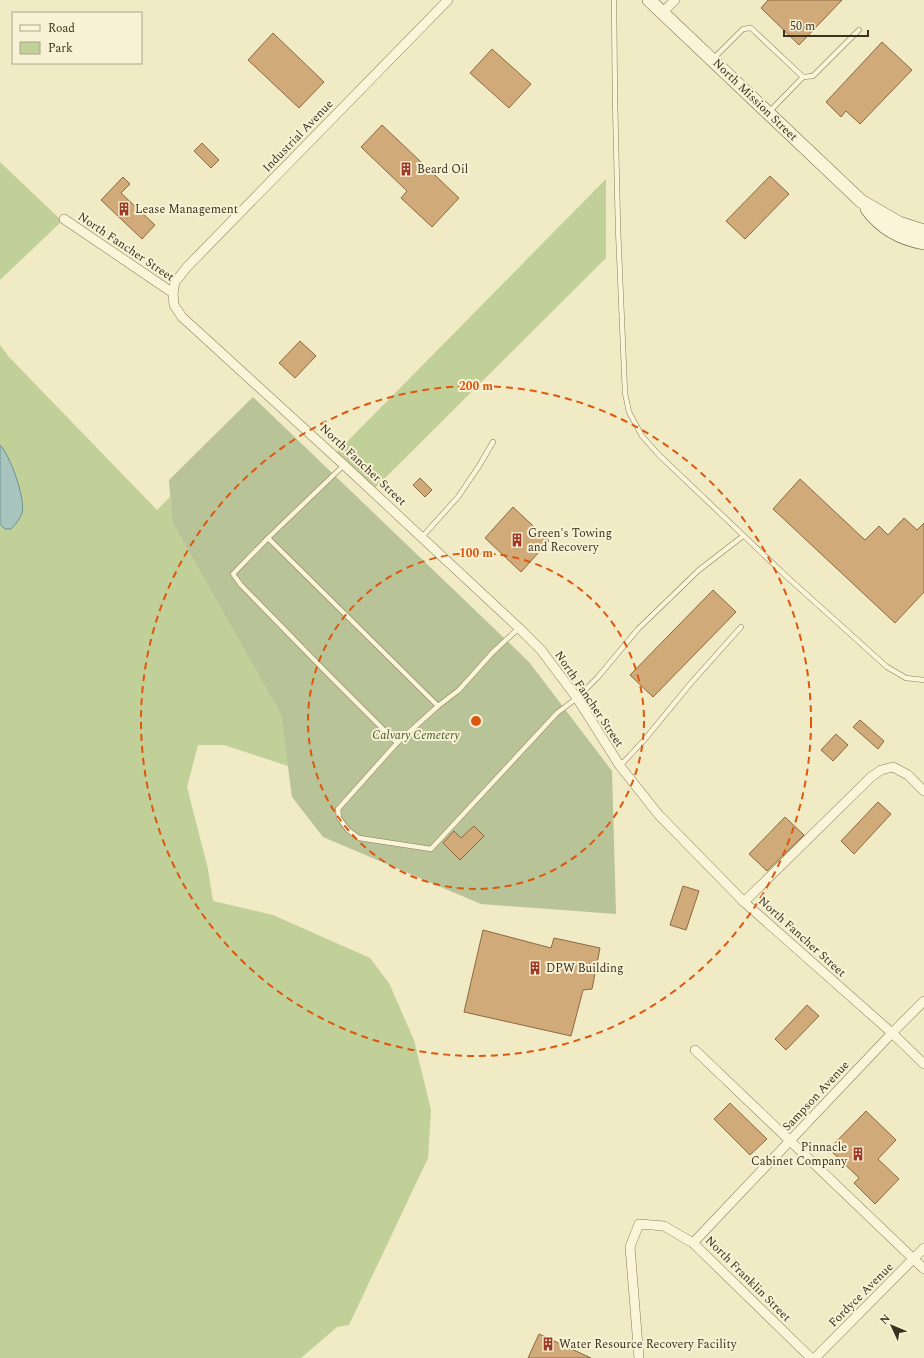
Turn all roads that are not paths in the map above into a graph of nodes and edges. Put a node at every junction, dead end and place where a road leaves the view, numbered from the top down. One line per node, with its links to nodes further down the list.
1 (448, 0): 14 (street, Industrial Avenue)
2 (614, 0): 17 (lane)
3 (649, 0): 5 (main road, North Mission Street)
4 (675, 0): 5 (street)
5 (662, 13): 7 (main road, North Mission Street)
6 (859, 30): 8 (lane)
7 (712, 59): 8 (lane); 9 (main road, North Mission Street)
8 (803, 77): 9 (lane)
9 (768, 114): 10 (main road, North Mission Street)
10 (861, 201): 12 (main road, North Mission Street); 13 (main road, North Mission Street)
11 (64, 219): 14 (street, North Fancher Street)
12 (924, 231)
13 (924, 243)
14 (172, 293): 16 (street, North Fancher Street)
15 (493, 442): 18 (lane)
16 (344, 465): 18 (street, North Fancher Street); 19 (lane)
17 (743, 536): 22 (lane); 23 (lane)
18 (422, 537): 21 (street, North Fancher Street)
19 (268, 538): 24 (lane); 25 (lane)
20 (741, 627): 26 (lane)
21 (519, 628): 23 (street, North Fancher Street); 24 (lane)
22 (924, 680)
23 (577, 698): 25 (lane); 26 (street, North Fancher Street)
24 (438, 706): 25 (lane)
25 (397, 743)
26 (620, 766): 28 (street, North Fancher Street)
27 (924, 791): 28 (street)
28 (744, 902): 30 (street, North Fancher Street)
29 (924, 1002): 30 (street, Sampson Avenue)
30 (892, 1033): 32 (street, North Fancher Street); 33 (street, Sampson Avenue)
31 (695, 1050): 33 (street)
32 (924, 1064)
33 (790, 1142): 34 (street, Sampson Avenue); 36 (street)
34 (694, 1243): 38 (street, North Franklin Street); 39 (street, North Franklin Street)
35 (924, 1248): 36 (street, Fordyce Avenue)
36 (914, 1259): 37 (street); 40 (street, Fordyce Avenue)
37 (924, 1269)
38 (639, 1358)
39 (811, 1358)
40 (815, 1358)

